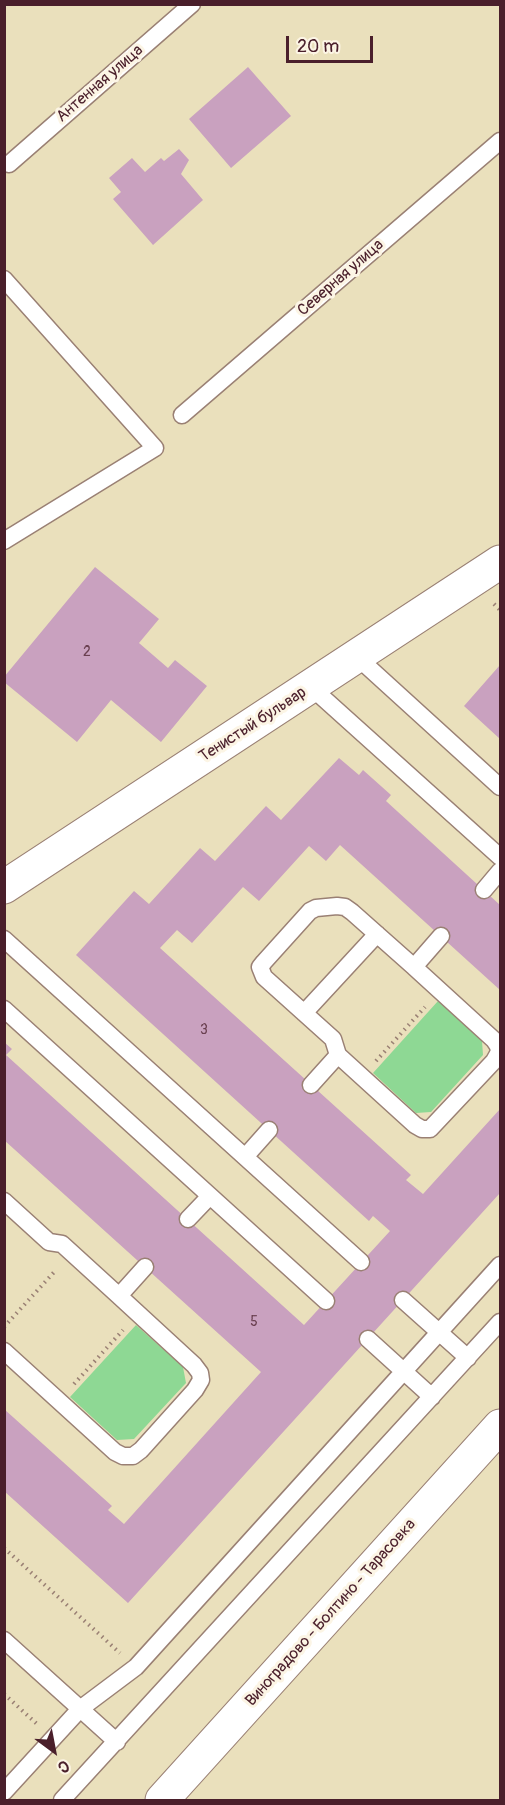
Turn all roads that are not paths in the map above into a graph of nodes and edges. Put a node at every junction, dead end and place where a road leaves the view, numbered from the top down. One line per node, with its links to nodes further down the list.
1 (192, 4): 3 (lane, Антенная улица)
2 (501, 141): 5 (lane, Северная улица)
3 (9, 164)
4 (4, 279): 6 (lane)
5 (182, 415)
6 (4, 541)
7 (501, 562): 8 (street, Тенистый бульвар)
8 (356, 656): 9 (street, Тенистый бульвар); 10 (lane)
9 (311, 687): 11 (lane); 13 (street, Тенистый бульвар)
10 (501, 787)
11 (501, 857)
12 (501, 872): 14 (lane)
13 (4, 887)
14 (484, 890)
15 (377, 934): 18 (lane); 20 (lane); 20 (lane)
16 (441, 936): 18 (lane)
17 (4, 939): 24 (lane)
18 (414, 967): 21 (lane)
19 (4, 1009): 25 (lane)
20 (304, 1013): 21 (lane)
21 (338, 1055): 22 (lane)
22 (311, 1085)
23 (269, 1130): 24 (lane)
24 (245, 1157): 28 (lane)
25 (210, 1196): 27 (lane); 33 (lane)
26 (4, 1201): 31 (lane)
27 (188, 1220)
28 (361, 1262)
29 (501, 1265): 35 (lane)
30 (145, 1267): 31 (lane)
31 (119, 1296): 37 (lane)
32 (403, 1300): 35 (lane)
33 (326, 1301)
34 (501, 1322): 38 (lane)
35 (439, 1332): 38 (lane); 39 (lane)
36 (368, 1339): 39 (lane)
37 (4, 1351)
38 (468, 1358): 40 (lane)
39 (404, 1371): 40 (lane); 43 (lane)
40 (432, 1397): 44 (lane)
41 (501, 1426): 47 (street, Виноградово - Болтино - Тарасовка)
42 (4, 1640): 43 (lane)
43 (80, 1709): 44 (lane); 45 (lane)
44 (117, 1742): 46 (lane)
45 (4, 1792)
46 (62, 1800)
47 (162, 1800)

